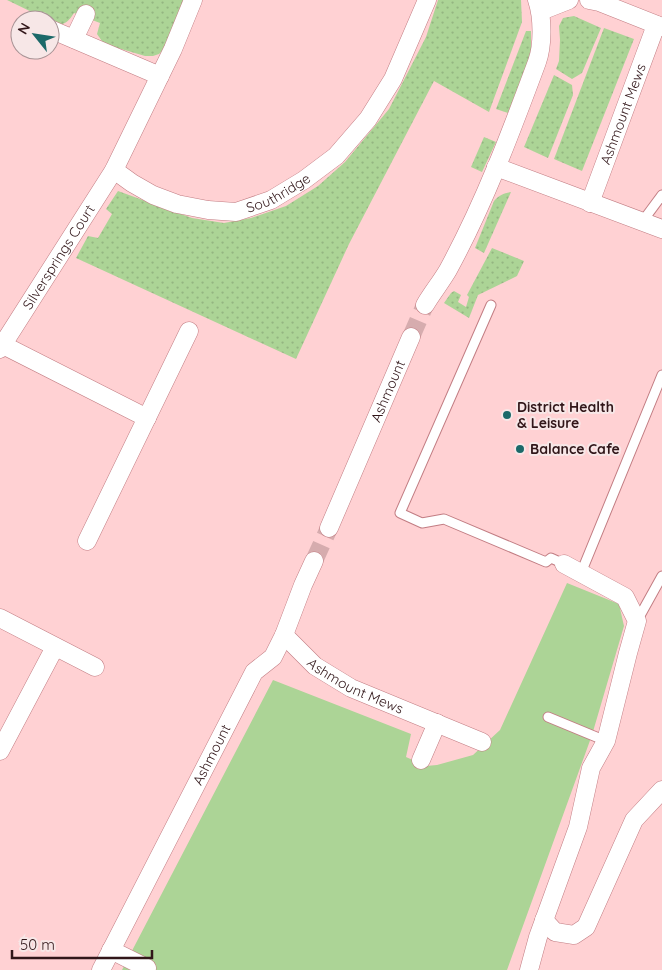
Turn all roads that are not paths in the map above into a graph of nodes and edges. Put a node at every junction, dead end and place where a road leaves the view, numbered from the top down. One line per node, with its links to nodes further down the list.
1 (193, 0): 10 (street)
2 (427, 0): 12 (street, Southridge)
3 (569, 0): 5 (street)
4 (589, 0): 7 (street, Ashmount Mews)
5 (539, 5): 11 (street)
6 (86, 14): 9 (street)
7 (659, 26): 14 (street, Ashmount Mews)
8 (60, 33): 9 (street)
9 (74, 39): 10 (street)
10 (160, 76): 12 (street)
11 (496, 167): 14 (street); 17 (street)
12 (114, 170): 21 (street, Silversprings Court)
13 (662, 195): 15 (lane)
14 (590, 203): 15 (street)
15 (642, 222): 16 (street)
16 (662, 229)
17 (425, 305)
18 (491, 305): 27 (lane)
19 (189, 331): 23 (street)
20 (411, 337): 24 (street, Ashmount)
21 (2, 347): 23 (street, Silversprings Court)
22 (662, 375): 28 (lane)
23 (147, 418): 25 (street)
24 (328, 528)
25 (87, 541)
26 (314, 561): 32 (street, Ashmount)
27 (564, 564): 28 (street)
28 (581, 573): 31 (street)
29 (662, 576): 31 (lane)
30 (0, 618): 33 (street)
31 (638, 621): 37 (street)
32 (284, 635): 36 (street, Ashmount Mews); 43 (street, Ashmount)
33 (55, 647): 34 (street); 39 (street)
34 (95, 667)
35 (548, 717): 37 (lane)
36 (437, 723): 38 (street, Ashmount Mews); 40 (street)
37 (606, 741): 42 (street)
38 (482, 742)
39 (0, 751)
40 (421, 760)
41 (662, 790): 42 (street)
42 (544, 920): 46 (street)
43 (111, 950): 44 (street); 45 (street, Ashmount)
44 (147, 968)
45 (101, 970)
46 (529, 970)

